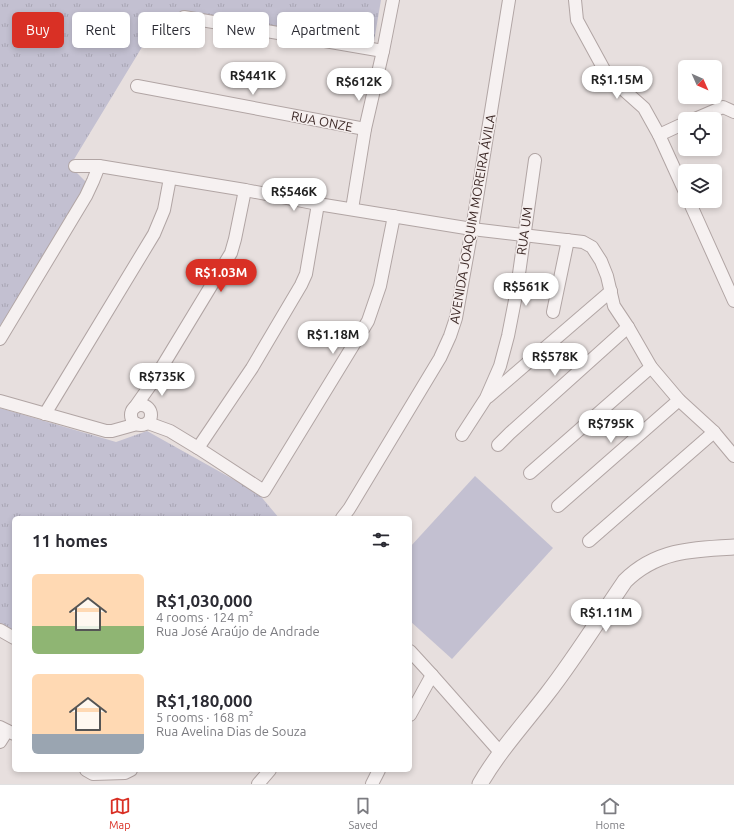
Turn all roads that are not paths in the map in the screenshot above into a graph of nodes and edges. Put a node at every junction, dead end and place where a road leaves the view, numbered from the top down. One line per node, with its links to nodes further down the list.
1 (393, 0): 5 (street)
2 (509, 0): 22 (street, AVENIDA JOAQUIM MOREIRA ÁVILA)
3 (575, 0): 11 (street)
4 (205, 20): 5 (street)
5 (383, 50): 10 (street)
6 (137, 86): 10 (street, RUA ONZE)
7 (711, 112): 8 (street)
8 (734, 112)
9 (678, 127): 11 (street)
10 (365, 129): 20 (street)
11 (659, 135): 15 (street)
12 (535, 160): 23 (street, RUA UM)
13 (75, 166): 14 (street)
14 (99, 166): 16 (street); 29 (street)
15 (678, 177)
16 (170, 178): 17 (street); 34 (street)
17 (245, 190): 18 (street); 35 (street)
18 (318, 204): 20 (street); 39 (street)
19 (692, 208): 26 (street)
20 (352, 209): 21 (street)
21 (394, 216): 22 (street); 39 (street)
22 (472, 228): 23 (street); 43 (street, AVENIDA JOAQUIM MOREIRA ÁVILA)
23 (524, 234): 24 (street); 31 (street, RUA UM)
24 (568, 240): 25 (street); 27 (street)
25 (611, 291): 28 (street); 31 (street)
26 (734, 301)
27 (553, 312)
28 (628, 327): 30 (street); 38 (street)
29 (0, 339)
30 (651, 368): 32 (street); 41 (street)
31 (486, 398): 37 (street, RUA UM)
32 (679, 400): 36 (street); 42 (street)
33 (0, 401): 34 (street)
34 (45, 414): 35 (street)
35 (141, 415): 39 (street)
36 (714, 432): 40 (street); 44 (street)
37 (462, 435)
38 (498, 445)
39 (198, 448)
40 (734, 456)
41 (530, 473)
42 (558, 506)
43 (346, 515)
44 (589, 541)
45 (734, 547): 53 (street)
46 (0, 630): 47 (street)
47 (12, 637)
48 (412, 653): 49 (street)
49 (432, 675): 50 (street); 53 (street)
50 (412, 711)
51 (7, 731): 52 (street)
52 (0, 742)
53 (500, 752): 58 (street)
54 (90, 772): 55 (street)
55 (127, 772)
56 (268, 772): 59 (street)
57 (378, 772): 60 (street)
58 (483, 781)
59 (258, 784)
60 (372, 784)

